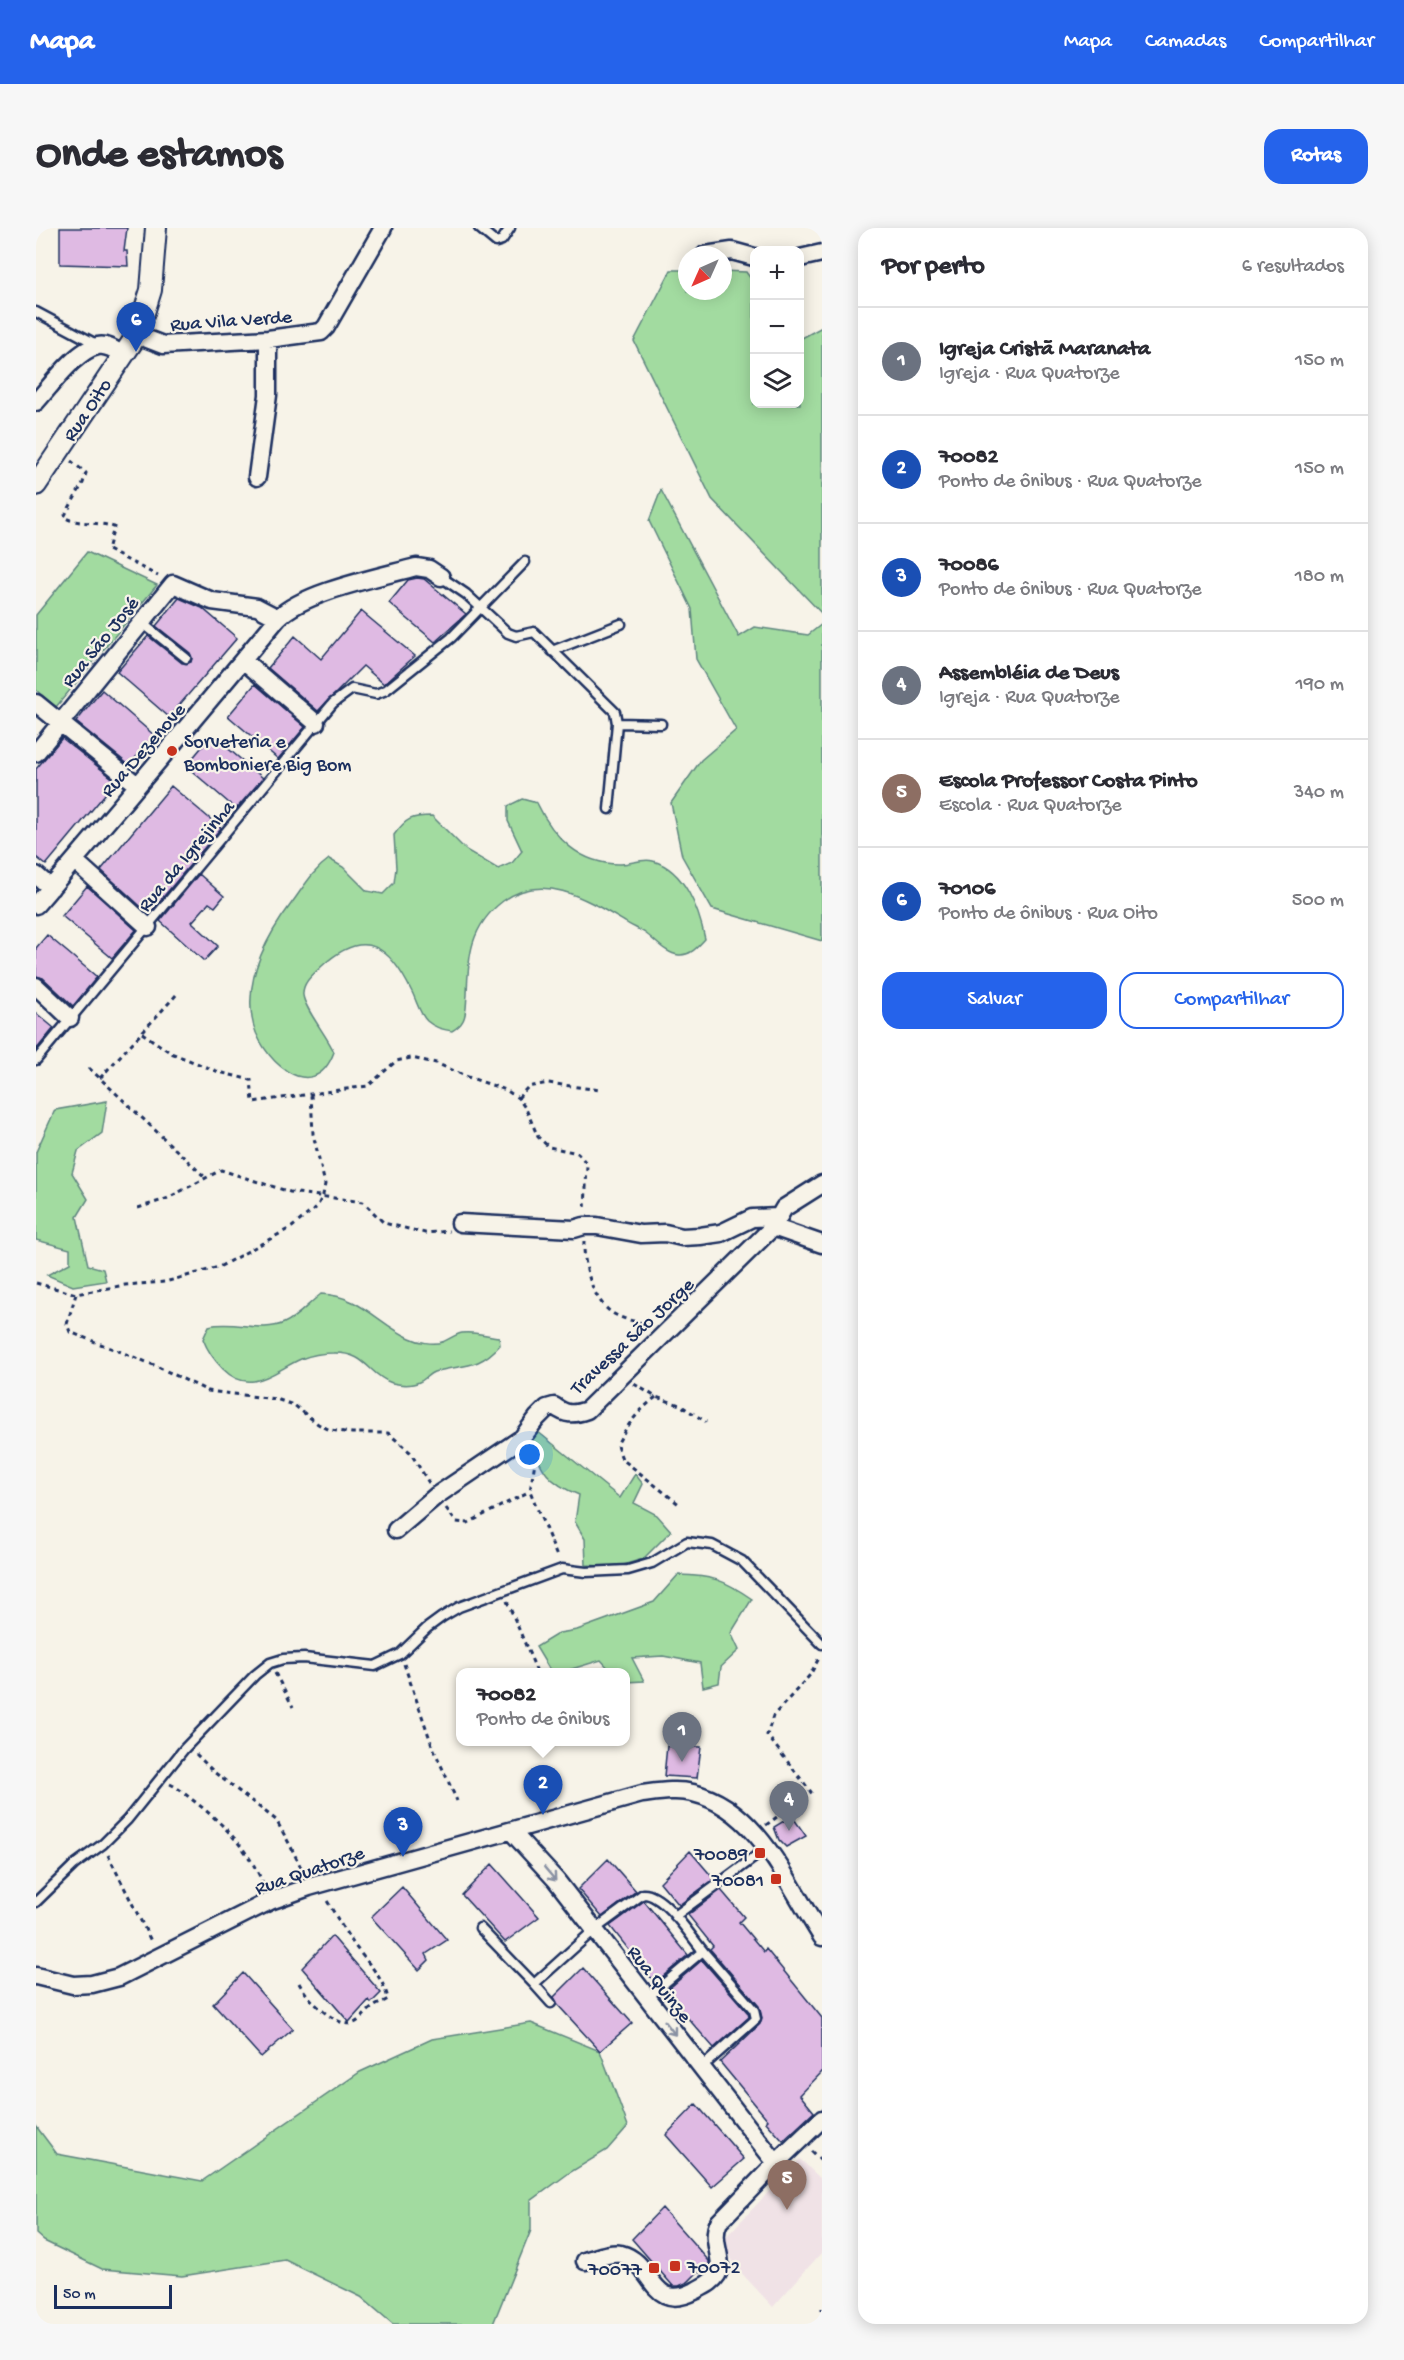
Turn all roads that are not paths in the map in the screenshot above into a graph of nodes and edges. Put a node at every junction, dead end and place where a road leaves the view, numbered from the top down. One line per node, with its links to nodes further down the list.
1 (156, 228): 10 (street, Rua Oito)
2 (383, 228): 11 (street, Rua Vila Verde)
3 (479, 228): 4 (lane)
4 (510, 228)
5 (732, 251): 7 (street)
6 (822, 254): 8 (street)
7 (750, 256)
8 (804, 257)
9 (36, 312): 12 (lane)
10 (137, 335): 11 (street, Rua Vila Verde); 13 (street, Rua Oito)
11 (268, 339): 15 (street)
12 (99, 345): 13 (street); 14 (street)
13 (123, 355): 16 (street, Rua Oito)
14 (36, 402)
15 (257, 477)
16 (36, 485)
17 (525, 562): 19 (lane, Rua da Igrejinha)
18 (441, 576): 19 (lane); 20 (street, Rua Dezenove)
19 (482, 607): 23 (lane); 28 (lane, Rua da Igrejinha)
20 (278, 618): 21 (street, Rua São José); 25 (street, Rua Dezenove)
21 (141, 622): 24 (lane); 27 (street, Rua São José)
22 (621, 624): 23 (lane)
23 (552, 651): 29 (lane)
24 (186, 658)
25 (243, 660): 28 (street); 32 (street, Rua Dezenove)
26 (36, 704): 27 (street)
27 (60, 723): 31 (street, Rua São José); 32 (street)
28 (316, 723): 38 (lane, Rua da Igrejinha)
29 (617, 723): 30 (lane); 33 (lane)
30 (661, 724)
31 (36, 753)
32 (137, 785): 34 (street, Rua Dezenove)
33 (609, 809)
34 (75, 861): 36 (street, Rua Dezenove); 38 (street)
35 (36, 875): 36 (street)
36 (51, 888): 37 (street, Rua Dezenove)
37 (36, 905)
38 (148, 927): 40 (lane, Rua da Igrejinha)
39 (36, 986): 40 (street)
40 (70, 1018): 41 (lane, Rua da Igrejinha)
41 (36, 1060)
42 (822, 1184): 43 (street, Travessa São Jorge)
43 (776, 1222): 44 (street); 45 (street); 46 (street, Travessa São Jorge)
44 (460, 1223)
45 (822, 1244)
46 (396, 1530)
47 (822, 1644): 50 (lane)
48 (511, 1831): 49 (street, Rua Quatorze); 53 (street, Rua Quinze, one-way to 53); 56 (street, Rua Quatorze)
49 (767, 1848): 51 (lane); 54 (street, Rua Quatorze)
50 (36, 1902)
51 (675, 1916): 53 (lane); 55 (lane)
52 (480, 1929): 57 (lane)
53 (594, 1930): 57 (lane); 58 (street, Rua Quinze)
54 (822, 1937)
55 (704, 1951): 58 (lane); 60 (lane)
56 (36, 1976)
57 (534, 1984): 59 (lane)
58 (647, 1998): 60 (street, Rua Quinze, one-way to 60)
59 (551, 2003)
60 (701, 2068): 62 (street, Rua Quinze)
61 (822, 2119): 62 (street)
62 (776, 2163): 63 (street)
63 (585, 2261)

